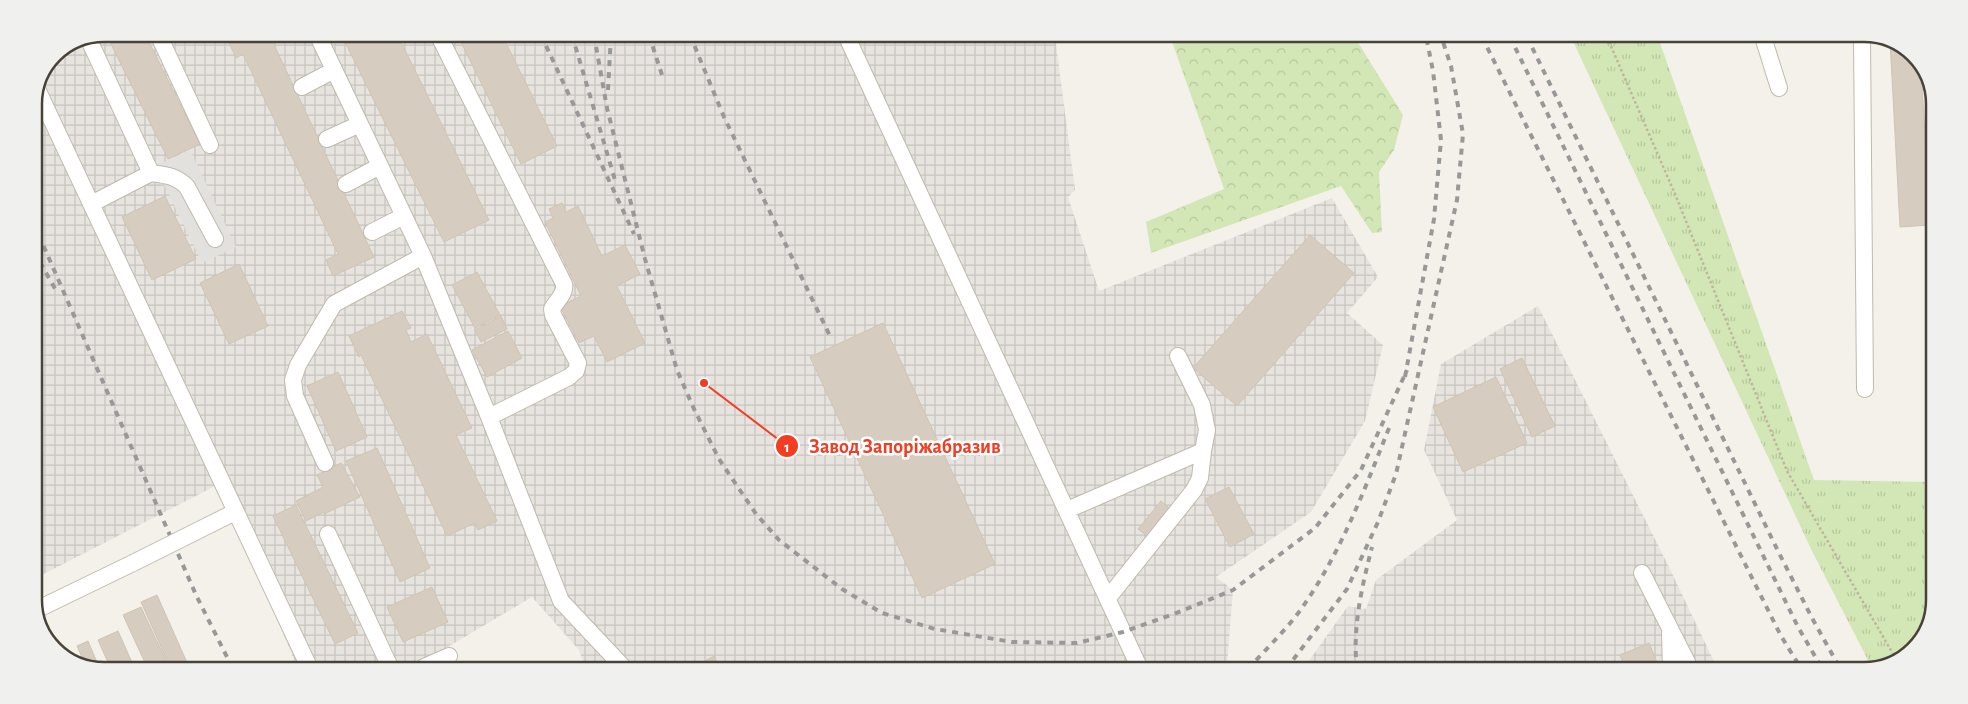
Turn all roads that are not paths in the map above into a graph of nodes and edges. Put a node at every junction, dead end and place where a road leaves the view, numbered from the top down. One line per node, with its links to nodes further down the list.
1 (162, 43): 14 (street)
2 (321, 43): 8 (street)
3 (443, 43): 25 (street)
4 (850, 43): 28 (street)
5 (1765, 43): 10 (street)
6 (1862, 43): 24 (street)
7 (91, 44): 16 (street)
8 (334, 70): 9 (street); 12 (street)
9 (302, 87)
10 (1779, 88)
11 (43, 102): 18 (street)
12 (360, 124): 13 (street); 15 (street)
13 (327, 139)
14 (210, 145)
15 (380, 166): 17 (street); 19 (street)
16 (151, 173): 18 (street); 21 (street)
17 (346, 184)
18 (91, 204): 29 (street)
19 (404, 216): 20 (street); 22 (street)
20 (372, 232)
21 (215, 239)
22 (423, 256): 25 (street); 27 (street)
23 (1178, 356): 26 (street)
24 (1865, 389)
25 (489, 417): 39 (street)
26 (1203, 451): 28 (street); 32 (street)
27 (325, 463)
28 (1067, 510): 32 (street)
29 (235, 512): 33 (street, bridge); 36 (street)
30 (328, 534): 37 (street)
31 (1642, 573): 34 (street)
32 (1108, 598): 40 (street)
33 (43, 606)
34 (1670, 628): 41 (street); 42 (street)
35 (449, 656): 38 (street)
36 (307, 662)
37 (388, 662)
38 (435, 662)
39 (618, 662)
40 (1137, 662)
41 (1671, 662)
42 (1687, 662)

